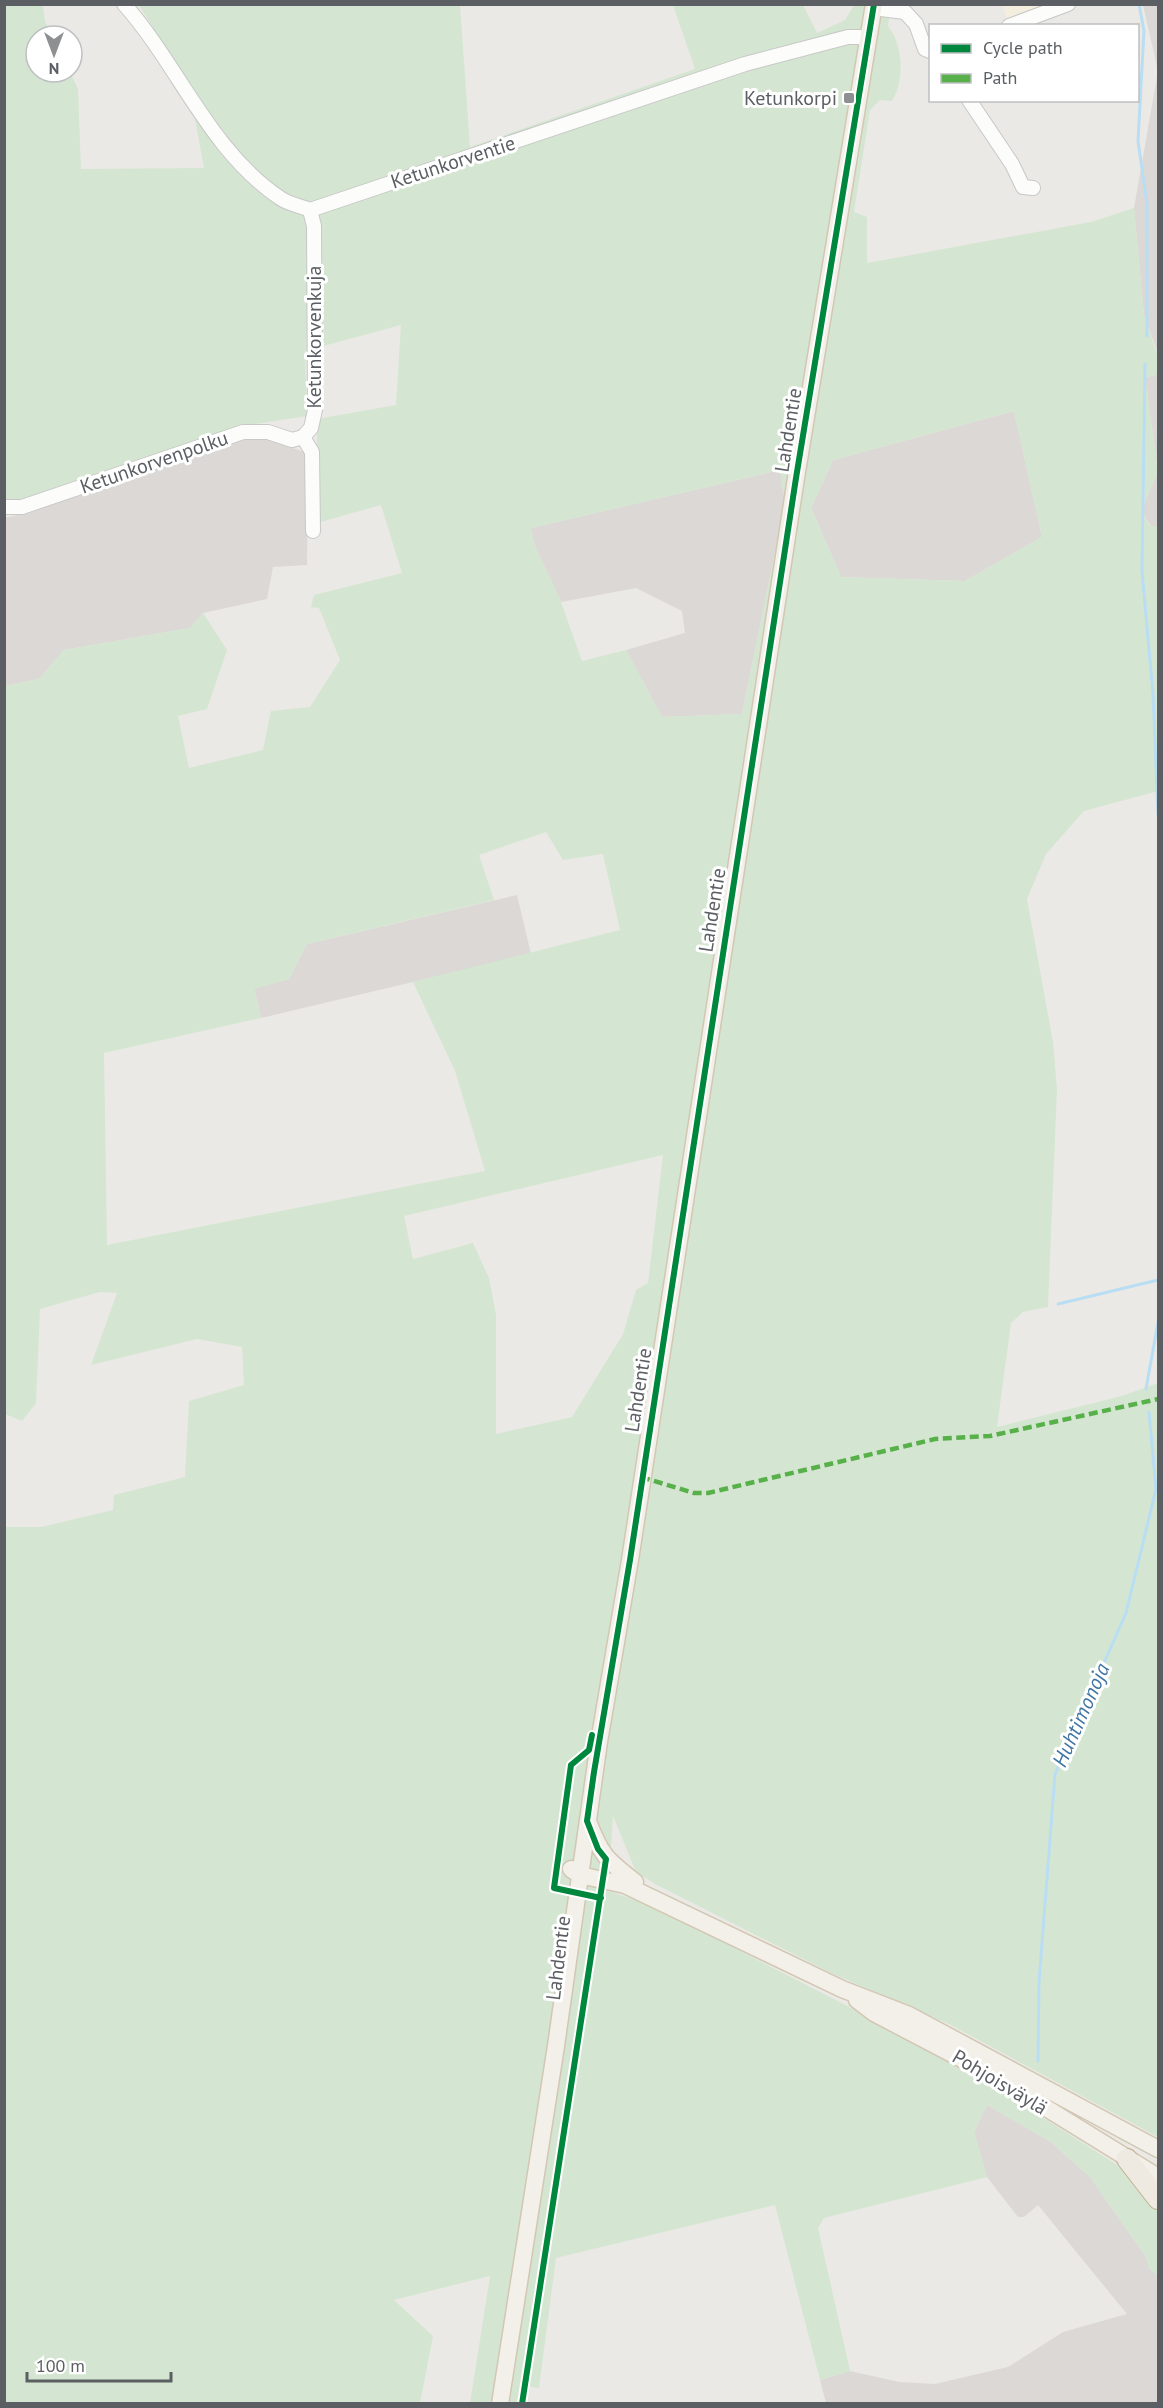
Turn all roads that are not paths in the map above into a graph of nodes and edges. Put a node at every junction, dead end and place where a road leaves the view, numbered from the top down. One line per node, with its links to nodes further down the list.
1 (124, 4): 9 (street)
2 (1068, 4): 4 (street)
3 (873, 6): 5 (main road, Lahdentie); 6 (street)
4 (1014, 24)
5 (868, 37): 9 (street, Ketunkorventie); 13 (main road, Lahdentie)
6 (929, 51)
7 (970, 102): 8 (street)
8 (1033, 188)
9 (310, 210): 10 (street, Ketunkorvenkuja)
10 (303, 437): 11 (street, Ketunkorvenpolku); 12 (street, Ketunkorvenkuja)
11 (4, 507)
12 (313, 531)
13 (633, 1526): 14 (main road, Lahdentie); 15 (main road, Lahdentie)
14 (587, 1821): 15 (main road, Lahdentie); 16 (main road, Pohjoisväylä)
15 (577, 1871): 16 (main road, Pohjoisväylä); 17 (main road, Pohjoisväylä); 23 (main road, Lahdentie)
16 (635, 1882): 17 (main road, Pohjoisväylä)
17 (753, 1945): 18 (main road, Pohjoisväylä)
18 (842, 1989): 19 (main road, Pohjoisväylä); 20 (main road, Pohjoisväylä)
19 (1158, 2149)
20 (1126, 2159): 21 (main road, Pohjoisväylä); 22 (highway)
21 (1158, 2176)
22 (1158, 2199)
23 (500, 2403)

